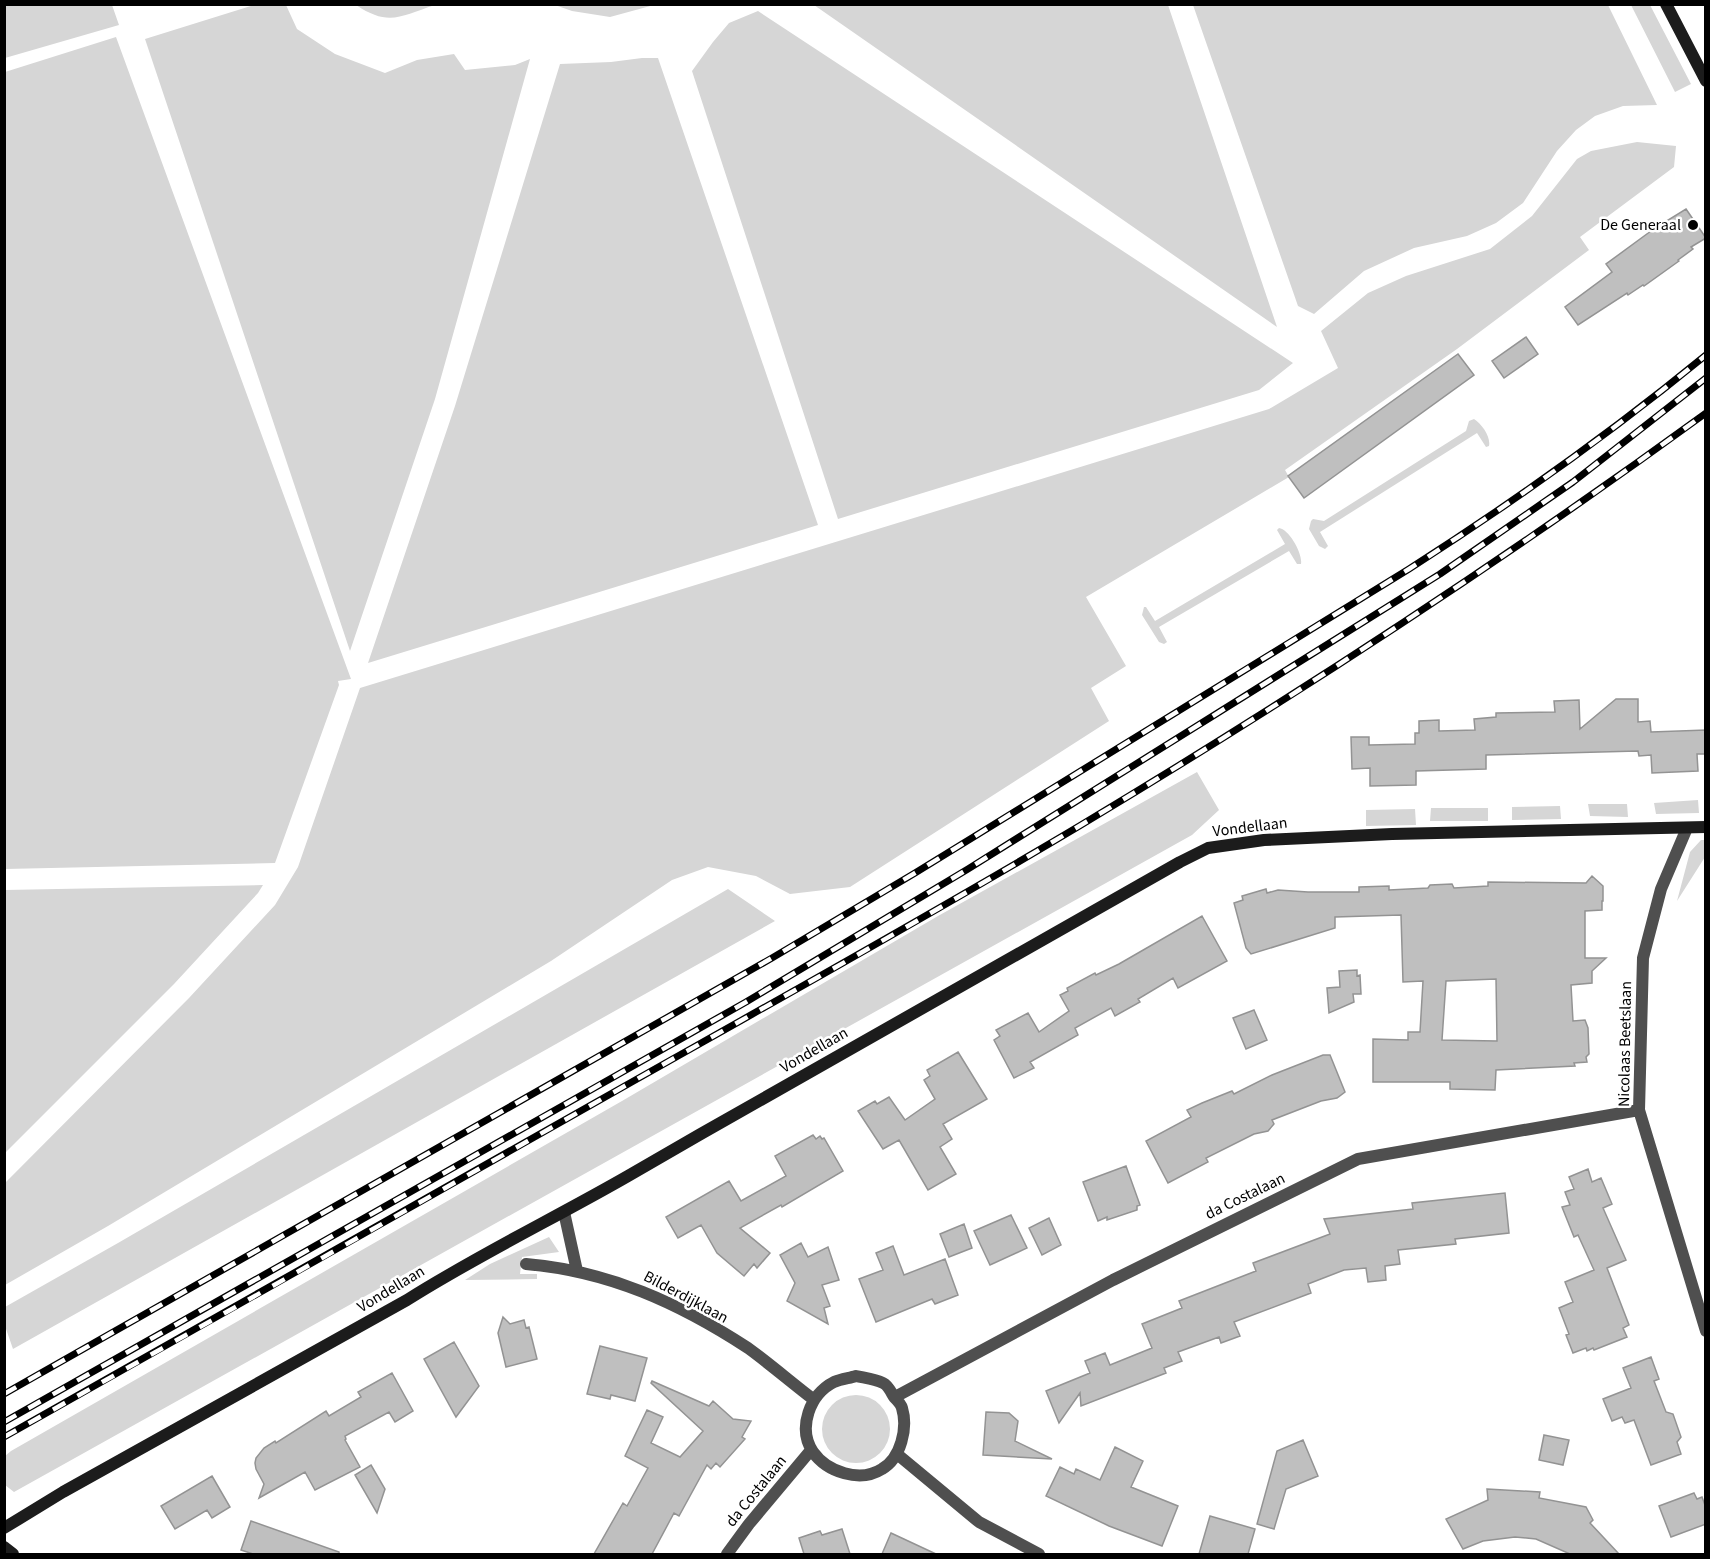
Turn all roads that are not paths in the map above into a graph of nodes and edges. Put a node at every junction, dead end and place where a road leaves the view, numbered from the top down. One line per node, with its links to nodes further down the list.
1 (1666, 4): 2 (street)
2 (1706, 81)
3 (1706, 827): 4 (street, Vondellaan)
4 (1687, 828): 5 (street, Nicolaas Beetslaan); 6 (street, Vondellaan)
5 (1639, 1110): 9 (street, Nicolaas Beetslaan); 10 (street, da Costalaan)
6 (564, 1212): 8 (street); 14 (street, Vondellaan)
7 (526, 1264): 8 (street, Bilderdijklaan)
8 (577, 1271): 11 (street, Bilderdijklaan)
9 (1706, 1331)
10 (895, 1397): 11 (street); 13 (street)
11 (813, 1400): 12 (street)
12 (811, 1450): 13 (street); 17 (street, da Costalaan)
13 (897, 1454): 18 (street)
14 (4, 1528)
15 (4, 1547): 16 (street)
16 (13, 1554)
17 (727, 1554)
18 (1039, 1554)

